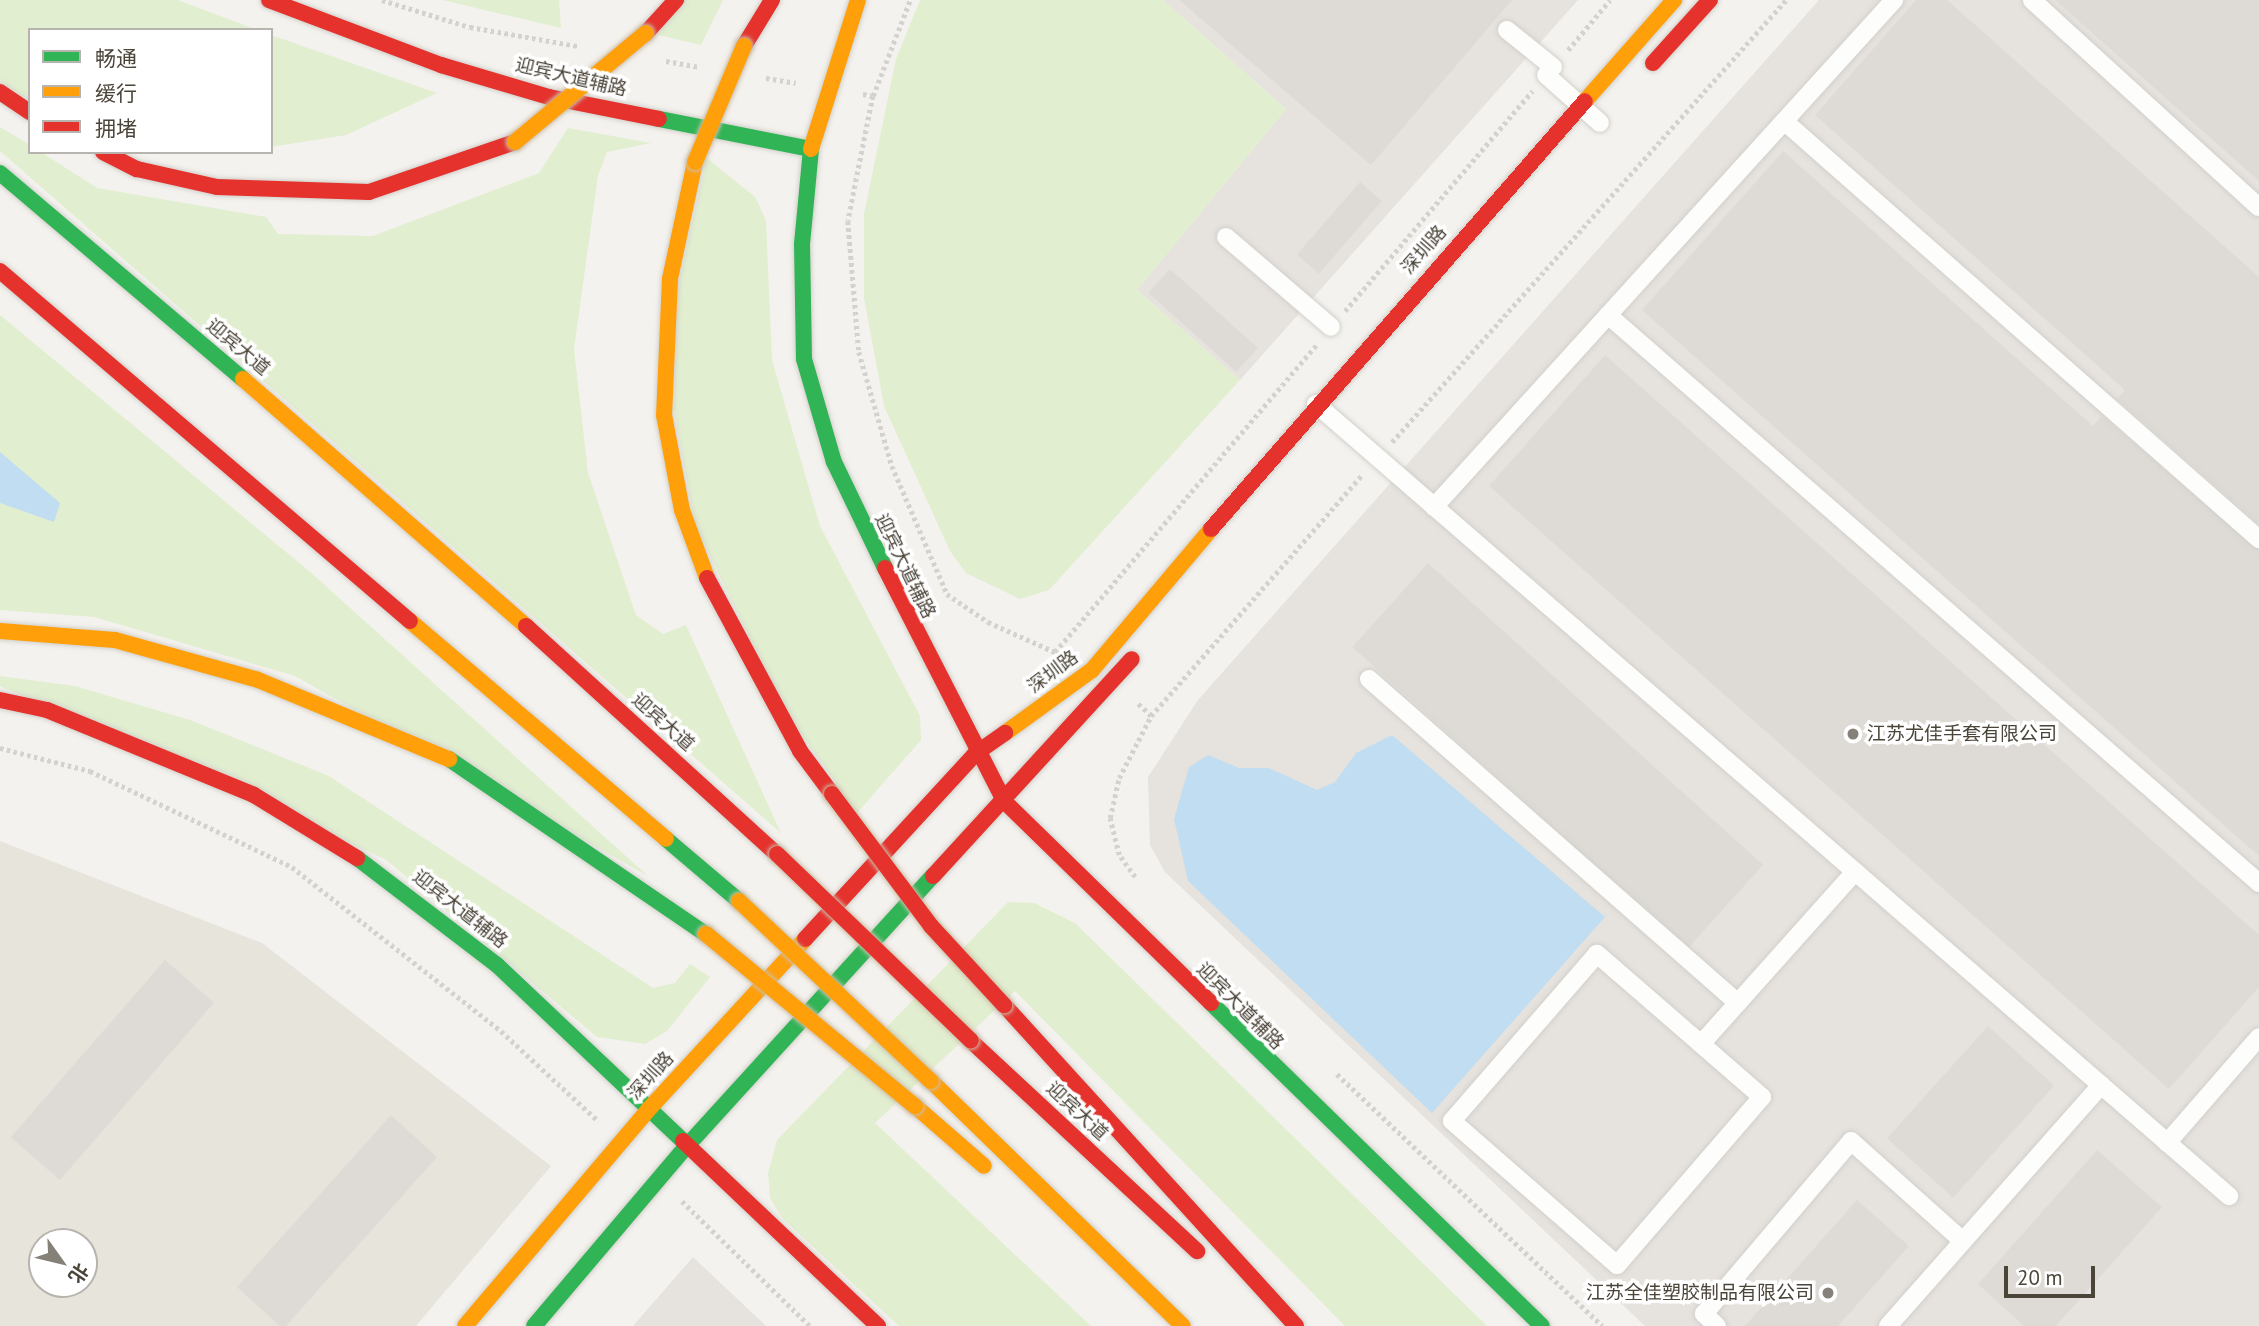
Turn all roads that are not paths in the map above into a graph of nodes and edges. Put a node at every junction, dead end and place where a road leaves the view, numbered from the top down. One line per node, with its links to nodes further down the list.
1 (269, 0): 16 (main road, 迎宾大道辅路)
2 (676, 0): 17 (main road, bridge)
3 (772, 0): 56 (main road, bridge)
4 (858, 0): 16 (main road)
5 (1674, 0): 12 (main road, 深圳路)
6 (1710, 0): 10 (main road)
7 (1894, 0): 14 (lane)
8 (2032, 0): 19 (lane)
9 (1507, 30): 12 (lane)
10 (1637, 82)
11 (0, 92): 13 (main road)
12 (1580, 106): 15 (lane); 25 (main road, 深圳路)
13 (28, 111)
14 (1784, 121): 22 (lane); 28 (lane)
15 (1600, 123)
16 (811, 149): 33 (main road, 迎宾大道辅路)
17 (107, 154)
18 (0, 173): 48 (main road, 迎宾大道, bridge)
19 (2259, 207)
20 (1226, 237): 23 (lane)
21 (0, 271): 54 (main road, bridge)
22 (1608, 315): 27 (lane); 36 (lane)
23 (1331, 327)
24 (1351, 398): 26 (main road)
25 (1316, 404): 26 (lane); 33 (main road, 深圳路)
26 (1328, 424): 27 (lane)
27 (1434, 507): 35 (lane)
28 (2259, 539)
29 (0, 631): 44 (main road, bridge)
30 (1148, 640): 34 (main road)
31 (1369, 679): 37 (lane)
32 (0, 700): 41 (main road, 迎宾大道辅路)
33 (975, 754): 34 (main road, 迎宾大道辅路); 41 (main road, 深圳路)
34 (1005, 802): 43 (main road); 57 (main road, 迎宾大道辅路)
35 (1855, 872): 37 (lane); 40 (lane)
36 (2259, 883)
37 (1738, 1003): 39 (lane)
38 (2259, 1037): 42 (lane)
39 (1701, 1044): 39 (lane)
40 (2101, 1085): 42 (lane); 47 (lane)
41 (648, 1110): 43 (main road, 迎宾大道辅路); 50 (main road, 深圳路)
42 (2167, 1143): 45 (lane)
43 (686, 1147): 51 (main road); 52 (main road, 迎宾大道辅路)
44 (999, 1179)
45 (2229, 1196)
46 (1052, 1225): 53 (main road)
47 (1963, 1241): 58 (lane); 59 (lane)
48 (1206, 1259)
49 (1227, 1279): 55 (main road)
50 (465, 1326)
51 (534, 1326)
52 (878, 1326)
53 (1167, 1326)
54 (1183, 1326)
55 (1278, 1326)
56 (1296, 1326)
57 (1542, 1326)
58 (1717, 1326)
59 (1888, 1326)

